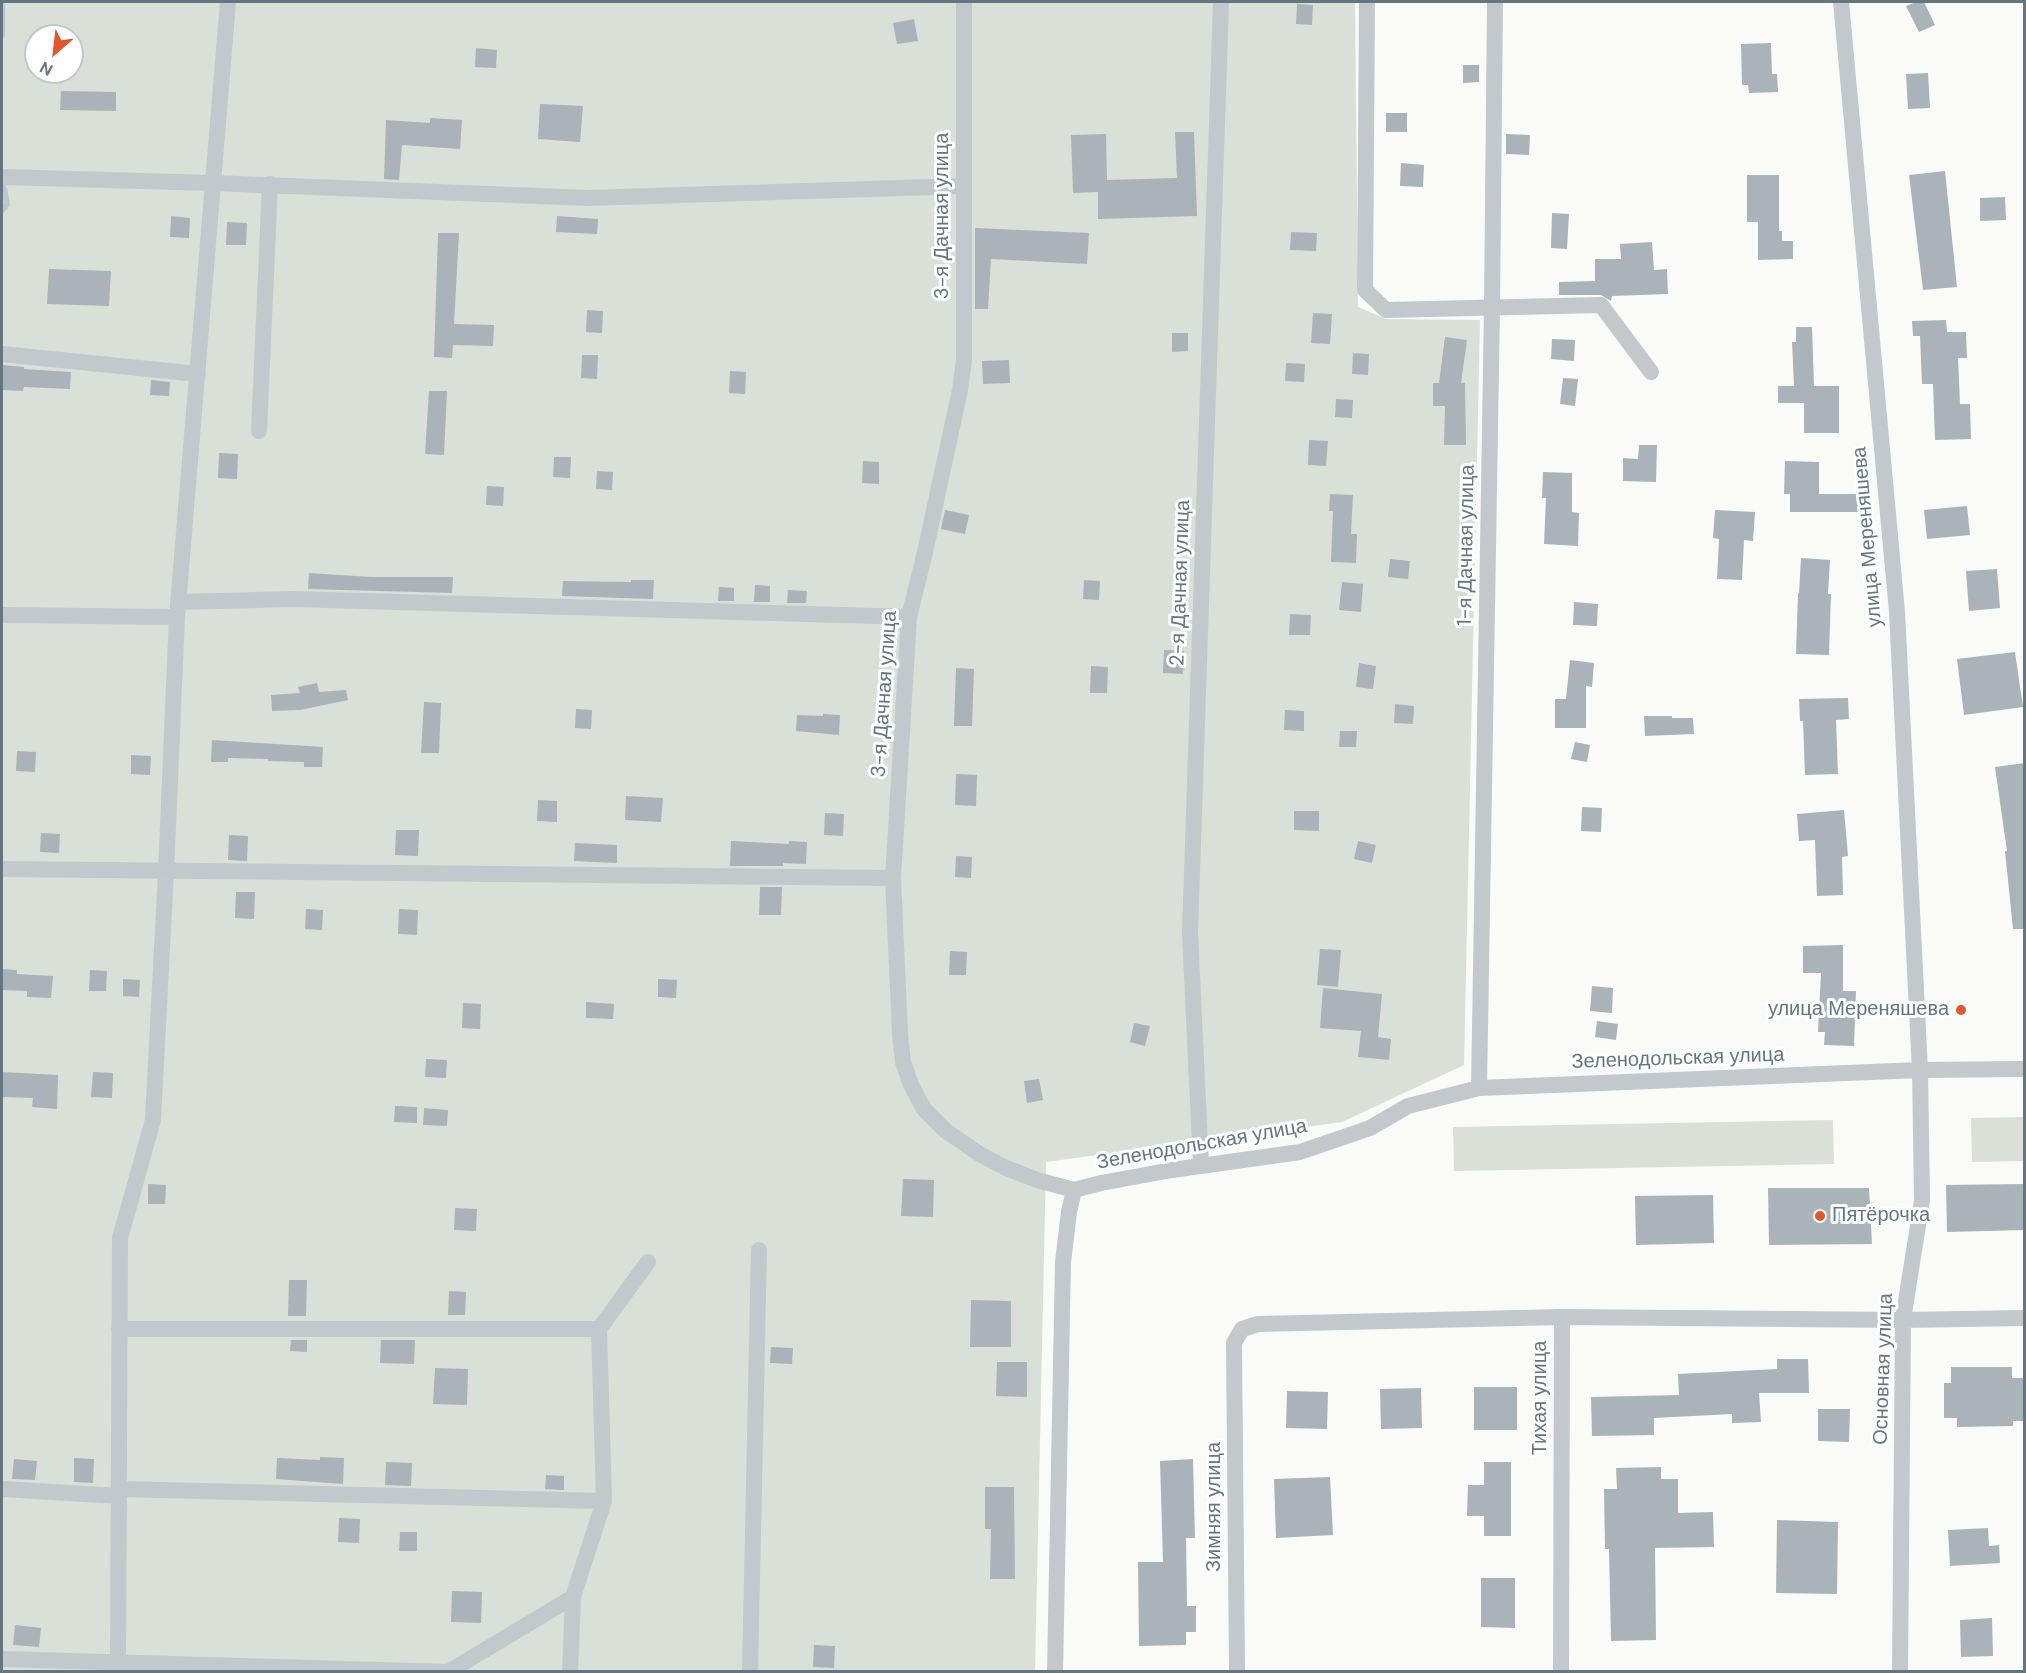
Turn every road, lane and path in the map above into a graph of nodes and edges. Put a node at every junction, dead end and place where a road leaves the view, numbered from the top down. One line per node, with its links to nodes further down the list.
1 (228, 2): 8 (street)
2 (964, 2): 10 (street, 3-я Дачная улица)
3 (1221, 2): 25 (street, 2-я Дачная улица)
4 (1367, 2): 11 (street)
5 (1495, 2): 11 (street, 1-я Дачная улица)
6 (1841, 2): 23 (street, улица Мереняшева)
7 (2, 177): 8 (street)
8 (213, 183): 9 (street); 14 (street)
9 (270, 184): 10 (street); 15 (street)
10 (963, 186): 18 (street, 3-я Дачная улица)
11 (1492, 308): 13 (street); 24 (street, 1-я Дачная улица)
12 (2, 354): 14 (street)
13 (1652, 372)
14 (198, 375): 16 (street)
15 (259, 431)
16 (178, 609): 17 (street); 18 (street); 20 (street)
17 (2, 615)
18 (909, 617): 21 (street, 3-я Дачная улица)
19 (2, 869): 20 (street)
20 (166, 872): 21 (street); 32 (street)
21 (893, 879): 26 (street, 3-я Дачная улица)
22 (2025, 1069): 23 (street, Зеленодольская улица)
23 (1920, 1070): 24 (street, Зеленодольская улица); 31 (street, Основная улица)
24 (1479, 1088): 25 (street, Зеленодольская улица)
25 (1201, 1166): 26 (street, Зеленодольская улица)
26 (1074, 1190): 43 (street, Зеленодольская улица)
27 (759, 1250): 42 (street)
28 (648, 1262): 33 (street)
29 (1562, 1317): 31 (street); 34 (street, Тихая улица); 45 (street, Тихая улица)
30 (2025, 1318): 31 (street)
31 (1903, 1320): 46 (street, Основная улица)
32 (119, 1329): 33 (street); 36 (street)
33 (599, 1329): 37 (street)
34 (1234, 1343): 44 (street, Зимняя улица)
35 (2, 1489): 36 (street)
36 (119, 1492): 37 (street); 40 (street)
37 (604, 1501): 38 (street)
38 (573, 1597): 40 (street); 41 (street)
39 (2, 1659): 40 (street)
40 (118, 1667)
41 (570, 1671)
42 (750, 1671)
43 (1055, 1671)
44 (1237, 1671)
45 (1561, 1671)
46 (1900, 1671)

